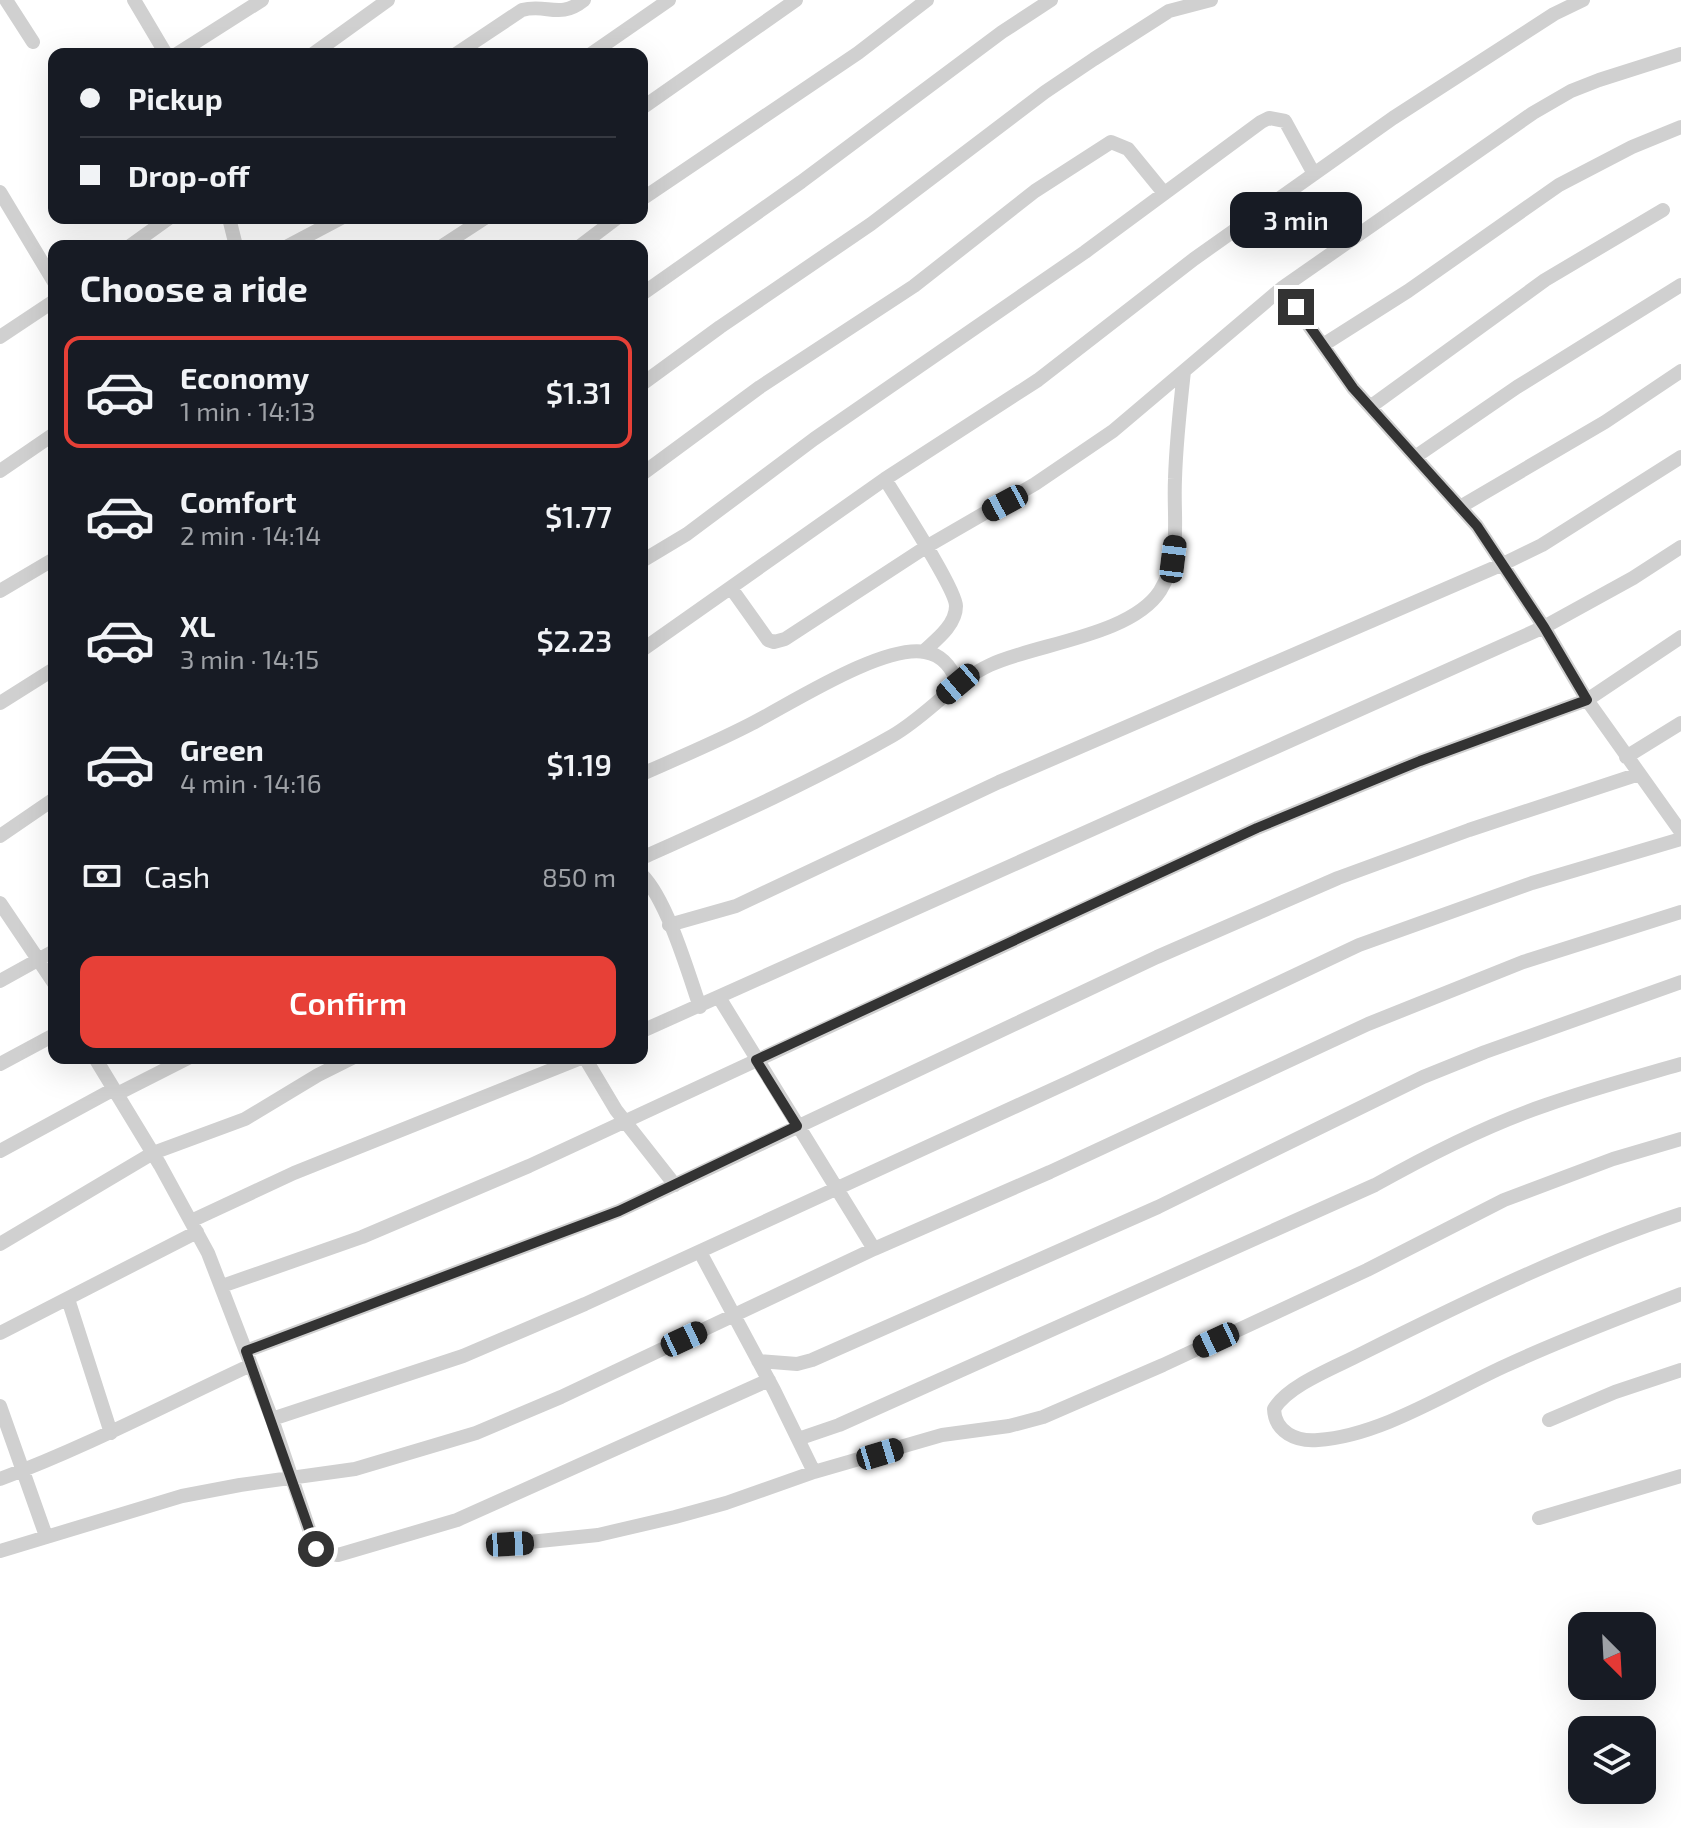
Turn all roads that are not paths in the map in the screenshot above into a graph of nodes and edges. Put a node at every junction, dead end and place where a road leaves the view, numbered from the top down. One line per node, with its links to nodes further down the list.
1 (6, 0): 13 (street)
2 (134, 0): 14 (street)
3 (262, 0): 15 (street)
4 (388, 0): 16 (street)
5 (584, 0): 17 (street)
6 (669, 0): 18 (street)
7 (796, 0): 20 (street)
8 (927, 0): 25 (street)
9 (1051, 0): 38 (street)
10 (1211, 0): 12 (street)
11 (1583, 0): 22 (street)
12 (1169, 5): 44 (street)
13 (33, 42)
14 (162, 48)
15 (186, 48)
16 (321, 48)
17 (465, 48)
18 (600, 48)
19 (1681, 54): 37 (street)
20 (648, 104)
21 (1681, 127): 41 (street)
22 (1314, 174): 24 (street); 51 (street)
23 (0, 192): 35 (street)
24 (1164, 193): 49 (street); 55 (street)
25 (648, 195)
26 (1663, 210): 45 (street)
27 (161, 224): 31 (street)
28 (330, 224): 32 (street)
29 (476, 224): 33 (street)
30 (609, 224): 34 (street)
31 (138, 240)
32 (299, 240)
33 (451, 240)
34 (588, 240)
35 (48, 272)
36 (1681, 285): 47 (street)
37 (1282, 288): 41 (street); 42 (street)
38 (648, 290)
39 (48, 305): 40 (street)
40 (0, 337)
41 (1323, 345): 45 (street)
42 (1184, 371): 53 (street); 65 (street)
43 (1681, 371): 52 (street)
44 (648, 380)
45 (1370, 407): 47 (street)
46 (48, 438): 50 (street)
47 (1415, 457): 52 (street)
48 (1681, 457): 57 (street)
49 (648, 470)
50 (0, 471)
51 (885, 479): 53 (street); 58 (street)
52 (1460, 507): 57 (street)
53 (926, 547): 58 (street); 63 (street)
54 (1681, 547): 60 (street)
55 (648, 557)
56 (48, 563): 59 (street)
57 (1503, 564): 60 (street); 81 (street)
58 (731, 588): 62 (street)
59 (0, 591)
60 (1544, 627): 66 (street); 87 (street)
61 (1681, 637): 66 (street)
62 (648, 646)
63 (924, 651): 65 (street); 70 (street)
64 (48, 673): 67 (street)
65 (958, 684): 77 (street)
66 (1587, 700): 69 (street); 91 (street)
67 (0, 703)
68 (1681, 723): 69 (street)
69 (1626, 757): 71 (street)
70 (648, 771)
71 (1639, 774): 73 (street); 101 (street)
72 (48, 803): 75 (street)
73 (1676, 814): 74 (street)
74 (1681, 832)
75 (0, 836)
76 (1681, 839): 106 (street)
77 (648, 855)
78 (648, 881): 81 (street)
79 (0, 903): 83 (street)
80 (1681, 912): 110 (street)
81 (669, 925): 88 (street)
82 (48, 954): 83 (street)
83 (38, 960): 84 (street); 85 (street)
84 (48, 974)
85 (0, 981)
86 (1681, 982): 118 (street)
87 (720, 999): 88 (street); 91 (street)
88 (700, 1007): 89 (street)
89 (648, 1029)
90 (48, 1038): 92 (street)
91 (756, 1060): 100 (street); 101 (street)
92 (0, 1064)
93 (99, 1064): 99 (street)
94 (175, 1064): 99 (street)
95 (340, 1064): 104 (street)
96 (568, 1064): 108 (street)
97 (587, 1064): 100 (street)
98 (1681, 1064): 125 (street)
99 (115, 1091): 103 (street); 104 (street)
100 (625, 1121): 105 (street); 112 (street)
101 (797, 1126): 105 (street); 106 (street)
102 (1681, 1139): 127 (street)
103 (0, 1151)
104 (153, 1153): 108 (street); 109 (street)
105 (675, 1185): 117 (street)
106 (835, 1188): 110 (street); 111 (street)
107 (1681, 1214): 113 (street)
108 (194, 1226): 112 (street); 114 (street)
109 (0, 1244)
110 (874, 1249): 115 (street)
111 (700, 1252): 115 (street); 122 (street)
112 (222, 1286): 117 (street)
113 (1681, 1294)
114 (68, 1299): 116 (street); 124 (street)
115 (734, 1315): 118 (street); 130 (street)
116 (0, 1333)
117 (248, 1358): 122 (street); 124 (street)
118 (758, 1361): 120 (street)
119 (1681, 1370): 123 (street)
120 (769, 1380): 125 (street); 130 (street)
121 (0, 1406): 126 (street)
122 (272, 1419): 130 (street)
123 (1549, 1420)
124 (111, 1433): 126 (street)
125 (798, 1439): 127 (street)
126 (23, 1470): 129 (street); 132 (street)
127 (814, 1472): 133 (street)
128 (1681, 1476): 131 (street)
129 (0, 1479)
130 (292, 1479): 132 (street)
131 (1539, 1518)
132 (46, 1536): 134 (street)
133 (510, 1544)
134 (0, 1551)

